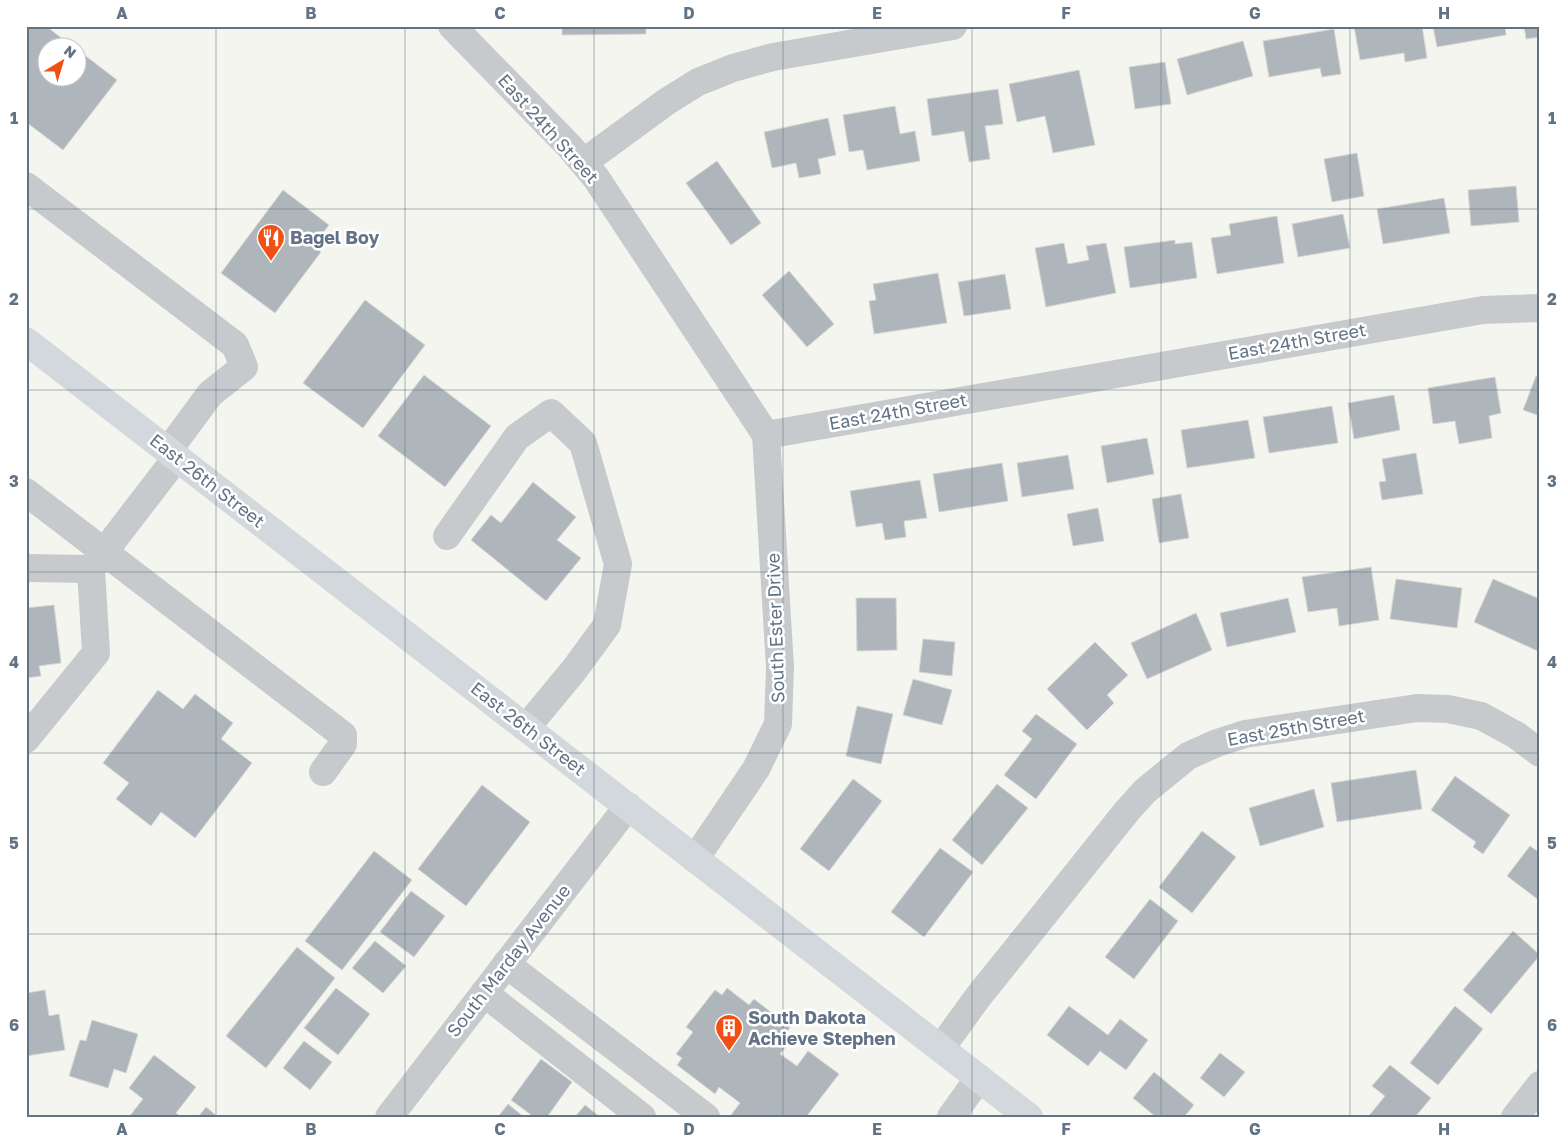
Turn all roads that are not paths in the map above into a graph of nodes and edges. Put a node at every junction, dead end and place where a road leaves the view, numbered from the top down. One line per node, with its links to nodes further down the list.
1 (452, 26): 3 (street, East 24th Street)
2 (953, 26): 3 (street)
3 (584, 162): 7 (street, East 24th Street)
4 (26, 186): 8 (street)
5 (1540, 308): 7 (street, East 24th Street)
6 (26, 341): 8 (main road, East 26th Street)
7 (766, 434): 18 (street, South Ester Drive)
8 (172, 454): 11 (street); 13 (main road, East 26th Street)
9 (26, 492): 11 (street)
10 (447, 536): 13 (street)
11 (98, 560): 12 (street); 14 (street); 16 (street)
12 (26, 568)
13 (526, 728): 17 (main road, East 26th Street)
14 (26, 739)
15 (1540, 753): 21 (street, East 25th Street)
16 (323, 772)
17 (628, 806): 18 (main road, East 26th Street); 19 (street, South Marday Avenue)
18 (695, 859): 21 (main road, East 26th Street)
19 (506, 964): 20 (street, South Marday Avenue); 26 (street)
20 (484, 993): 24 (street, South Marday Avenue); 25 (street)
21 (941, 1048): 22 (main road, East 26th Street)
22 (979, 1078): 27 (street); 28 (main road, East 26th Street)
23 (1540, 1085): 29 (street)
24 (389, 1117)
25 (642, 1117)
26 (706, 1117)
27 (951, 1117)
28 (1030, 1117)
29 (1515, 1117)

